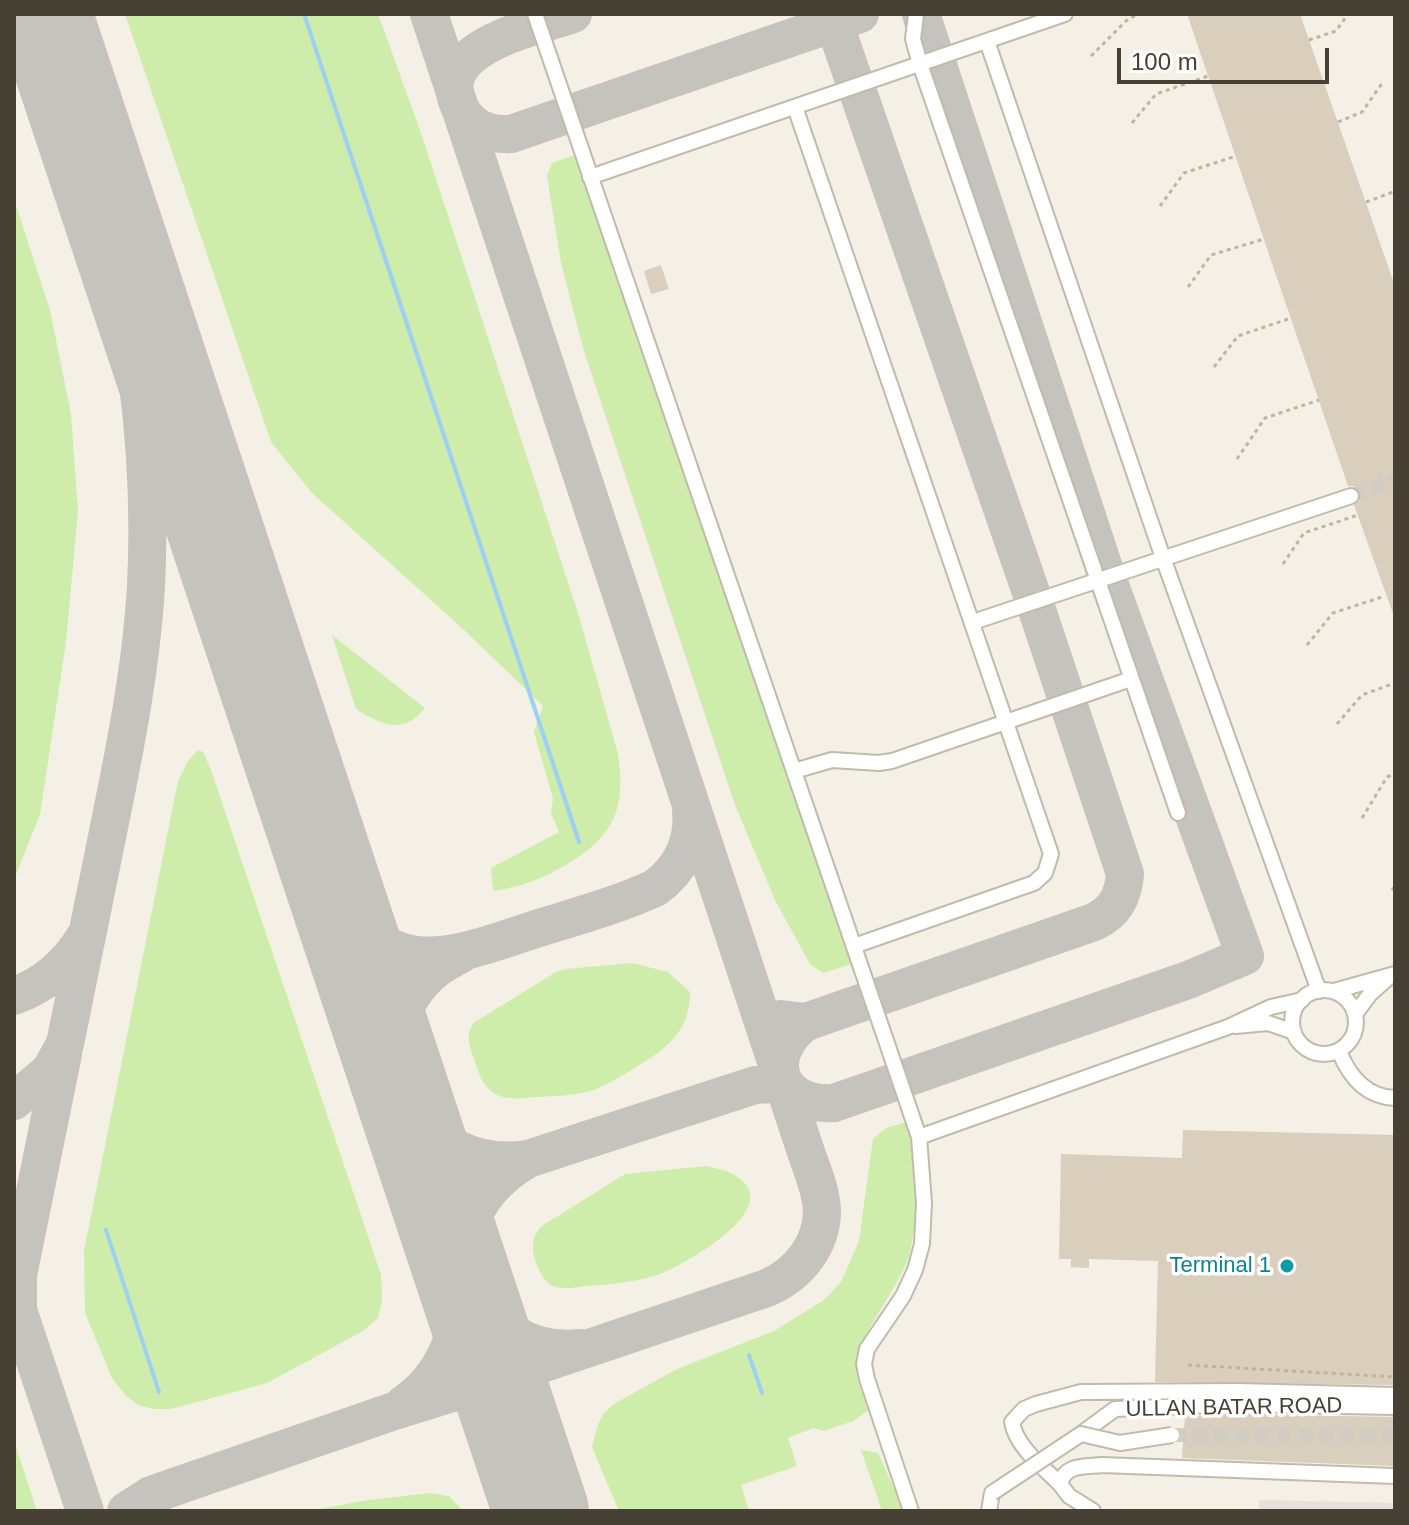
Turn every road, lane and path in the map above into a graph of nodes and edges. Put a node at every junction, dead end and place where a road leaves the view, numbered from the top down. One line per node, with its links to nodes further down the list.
1 (535, 14): 16 (street)
2 (916, 14): 9 (street)
3 (1065, 14): 7 (street)
4 (1142, 14): 8 (path)
5 (1348, 14): 6 (path)
6 (1309, 40)
7 (987, 41): 9 (street); 28 (street)
8 (1091, 56)
9 (920, 64): 12 (street); 30 (street)
10 (1208, 76): 14 (path)
11 (1383, 82): 13 (path)
12 (795, 107): 16 (street); 32 (street)
13 (1338, 122)
14 (1132, 123)
15 (1236, 156): 19 (path)
16 (590, 177): 38 (street)
17 (1395, 189): 18 (path)
18 (1366, 202)
19 (1160, 206)
20 (1264, 239): 21 (path)
21 (1188, 287)
22 (1291, 318): 23 (path)
23 (1214, 367)
24 (1319, 400): 25 (path)
25 (1237, 459)
26 (1351, 496): 28 (street)
27 (1358, 515): 29 (path)
28 (1163, 558): 30 (street); 44 (street)
29 (1283, 564)
30 (1097, 580): 32 (street); 34 (street)
31 (1385, 596): 33 (path)
32 (973, 622): 36 (street)
33 (1307, 645)
34 (1131, 679): 36 (street); 40 (street)
35 (1395, 683): 37 (path)
36 (1007, 721): 38 (street); 42 (street)
37 (1337, 724)
38 (794, 771): 42 (street)
39 (1395, 774): 41 (path)
40 (1178, 813)
41 (1362, 818)
42 (854, 946): 51 (street)
43 (1393, 974): 44 (street); 46 (street)
44 (1327, 991): 45 (street); 46 (street)
45 (1302, 1000): 47 (street); 48 (street)
46 (1355, 1014): 49 (street)
47 (1228, 1027): 48 (street); 51 (street)
48 (1294, 1032): 49 (street)
49 (1339, 1051): 50 (street)
50 (1395, 1098)
51 (919, 1137): 60 (street)
52 (1188, 1365): 53 (path)
53 (1395, 1377)
54 (1395, 1395): 59 (street)
55 (1395, 1407): 56 (street, ULLAN BATAR ROAD)
56 (1081, 1434): 57 (street, ULLAN BATAR ROAD, bridge); 61 (street, ULLAN BATAR ROAD, bridge)
57 (1172, 1435)
58 (1395, 1476): 59 (street)
59 (1060, 1484): 62 (street)
60 (911, 1511)
61 (989, 1511)
62 (1093, 1511)

